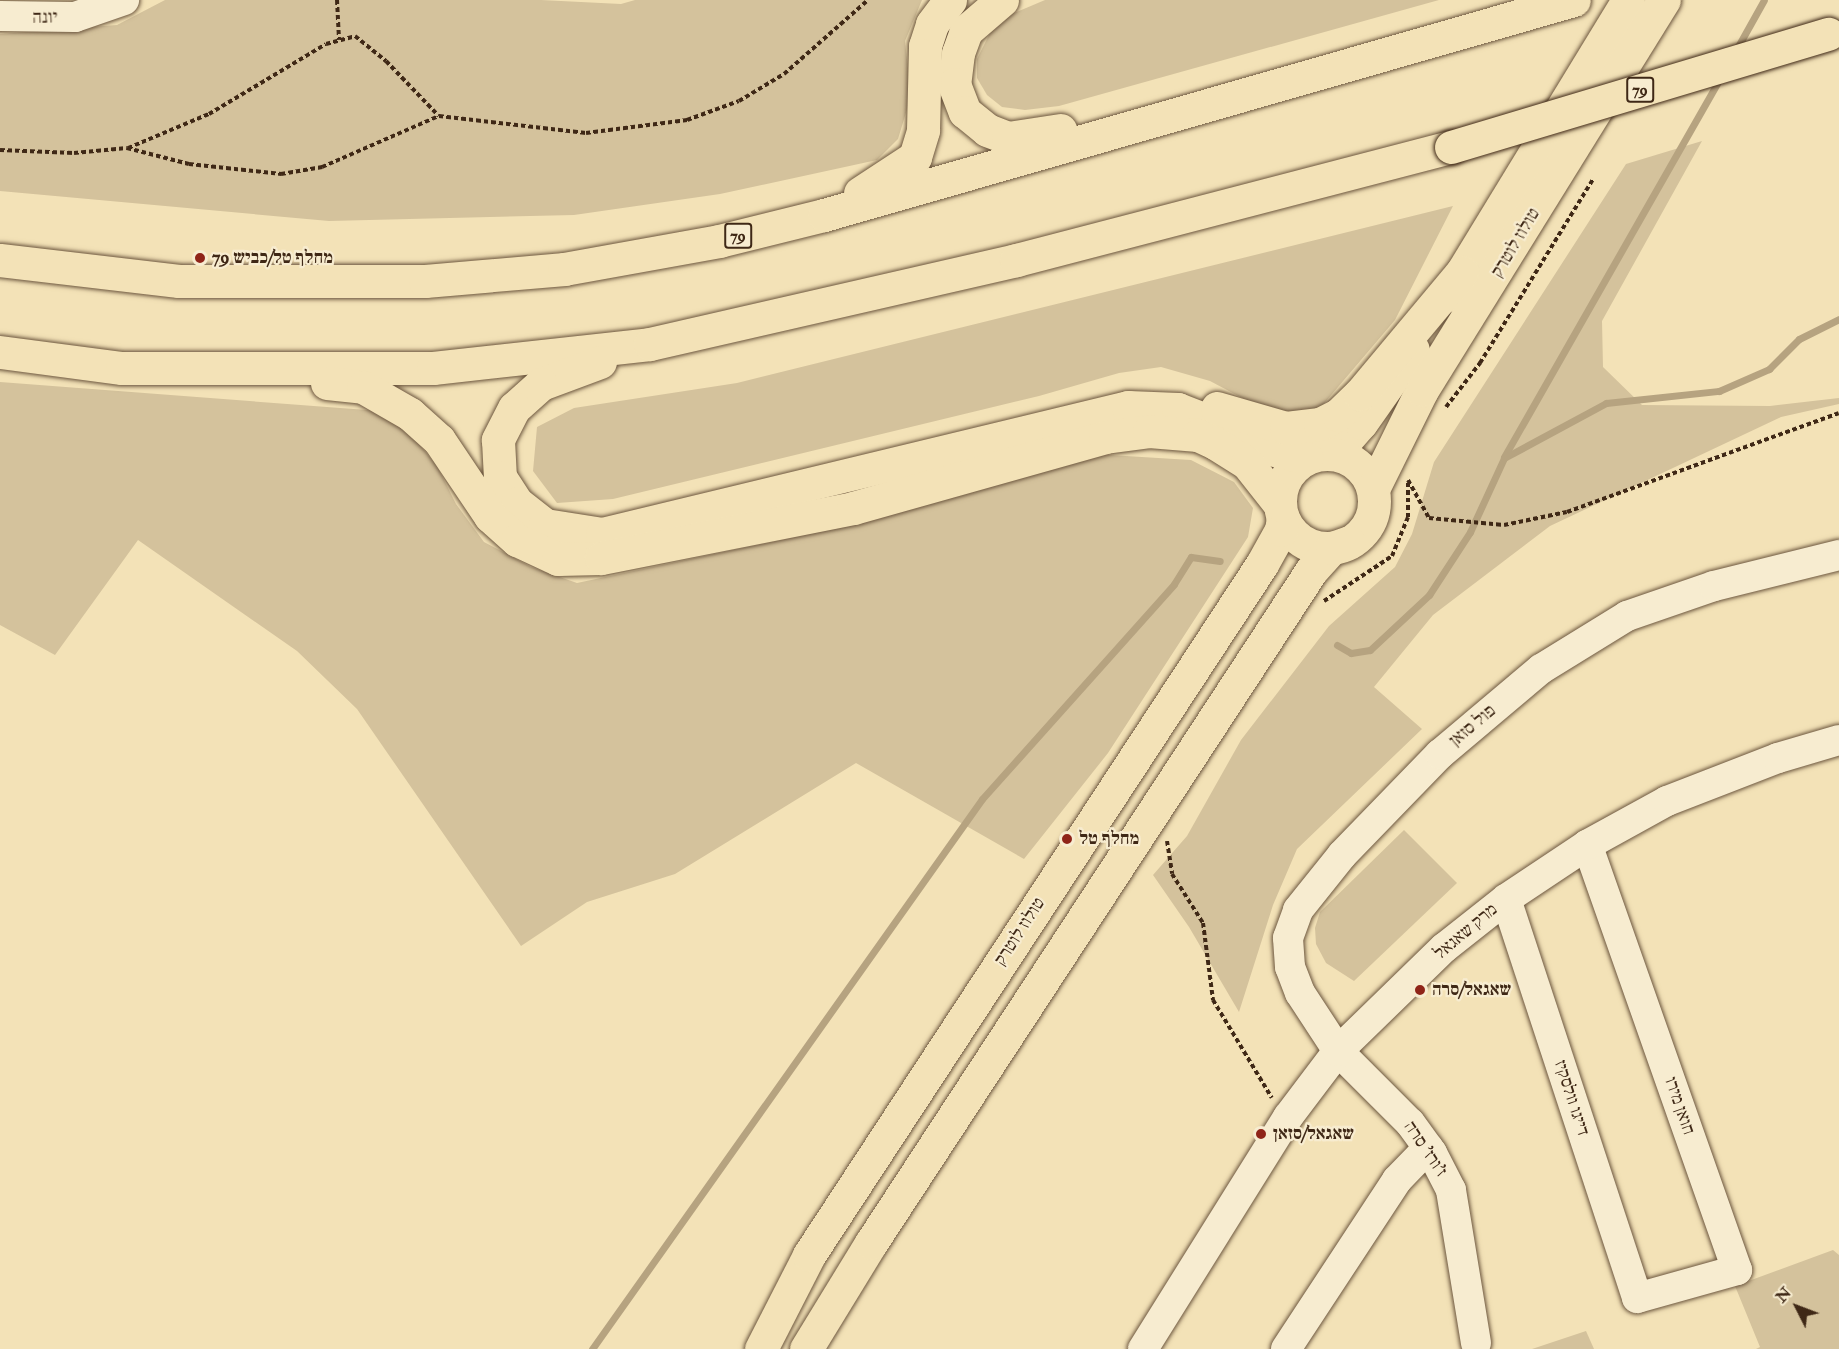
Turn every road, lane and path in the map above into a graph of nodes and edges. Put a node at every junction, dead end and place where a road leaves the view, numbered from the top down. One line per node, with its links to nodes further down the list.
1 (124, 0): 9 (street, יונה)
2 (337, 0): 11 (path)
3 (868, 0): 13 (path)
4 (950, 0): 16 (main road)
5 (1002, 0): 12 (main road)
6 (1574, 0): 12 (main road, 79)
7 (1628, 0): 18 (main road, טולוז לוטרק)
8 (1664, 0): 26 (main road, טולוז לוטרק)
9 (0, 16)
10 (1834, 32): 19 (main road, 79, bridge)
11 (339, 40): 13 (path); 14 (path)
12 (1303, 80): 16 (main road, 79)
13 (439, 116): 14 (path)
14 (127, 148): 15 (path)
15 (0, 150)
16 (824, 214): 17 (main road, 79)
17 (0, 260)
18 (1462, 272): 22 (main road); 24 (main road, טולוז לוטרק)
19 (650, 344): 21 (main road, 79); 22 (main road)
20 (0, 352): 21 (main road, 79)
21 (197, 369): 27 (main road)
22 (1128, 407): 24 (main road)
23 (1839, 413): 25 (path)
24 (1315, 456): 26 (main road); 27 (main road)
25 (1408, 479)
26 (1373, 489): 28 (main road)
27 (1281, 511): 28 (main road); 39 (main road, טולוז לוטרק)
28 (1349, 543): 40 (main road)
29 (1839, 555): 34 (street, פול סזאן)
30 (1839, 740): 31 (street, מרק שאגאל)
31 (1587, 845): 32 (street, מרק שאגאל); 37 (street, חואן מירו)
32 (1506, 899): 34 (street, מרק שאגאל); 37 (street, דייגו וולסקיז)
33 (1203, 923): 35 (path)
34 (1338, 1052): 35 (street, מרק שאגאל); 36 (street, ז'ורז' סרה)
35 (1288, 1117): 41 (street, מרק שאגאל)
36 (1428, 1148): 38 (street, ז'ורז' סרה); 42 (street)
37 (1637, 1298)
38 (1476, 1343)
39 (761, 1349)
40 (806, 1349)
41 (1143, 1349)
42 (1286, 1349)

